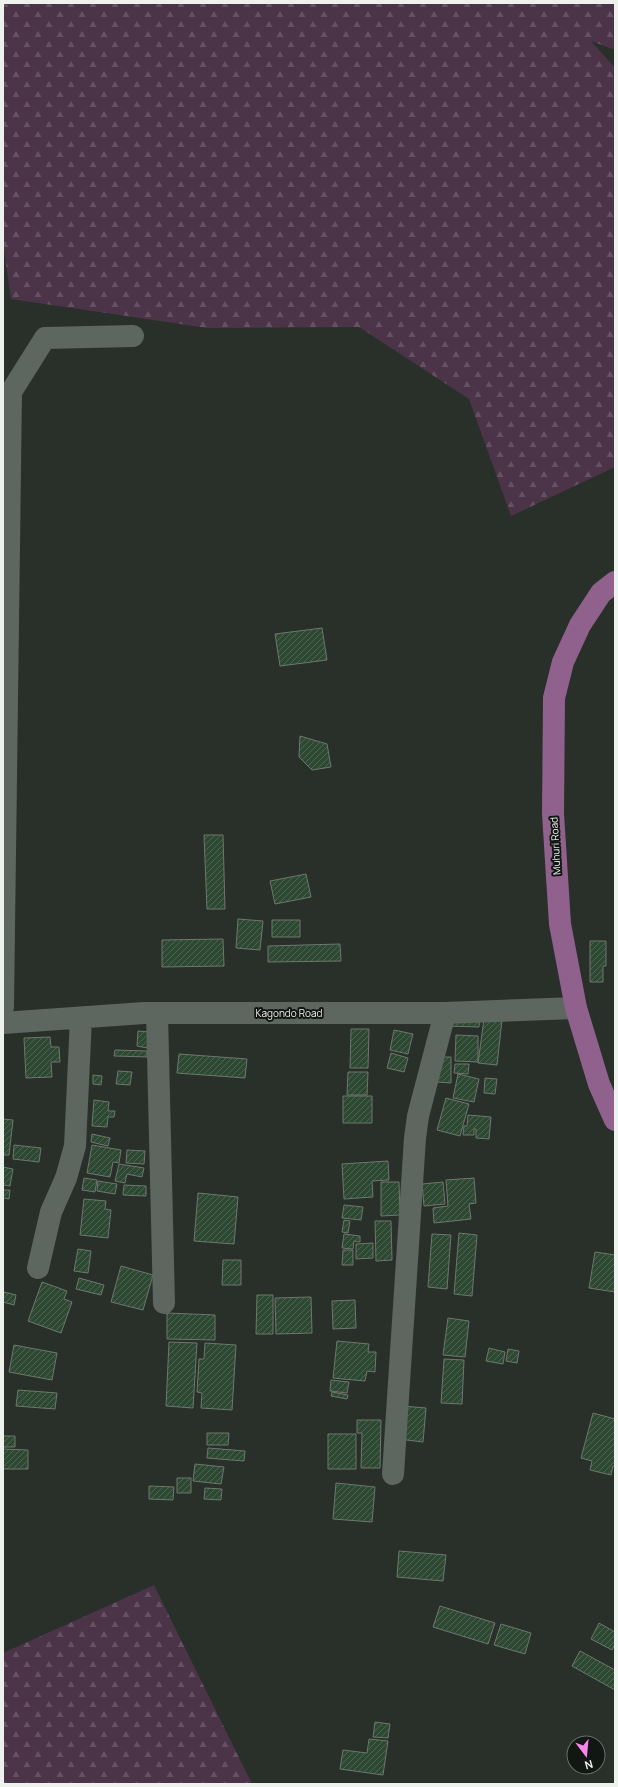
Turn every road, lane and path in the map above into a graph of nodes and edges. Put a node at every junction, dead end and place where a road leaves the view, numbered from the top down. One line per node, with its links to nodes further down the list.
1 (133, 336): 3 (street)
2 (615, 582): 4 (main road, Muhuri Road)
3 (3, 1007)
4 (576, 1008): 6 (street, Kagondo Road); 9 (main road, Muhuri Road)
5 (157, 1013): 6 (street, Kagondo Road); 7 (street, Kagondo Road); 11 (street)
6 (445, 1013): 12 (street)
7 (81, 1018): 8 (street, Kagondo Road); 10 (street)
8 (3, 1023)
9 (615, 1120)
10 (38, 1268)
11 (164, 1303)
12 (393, 1474)

